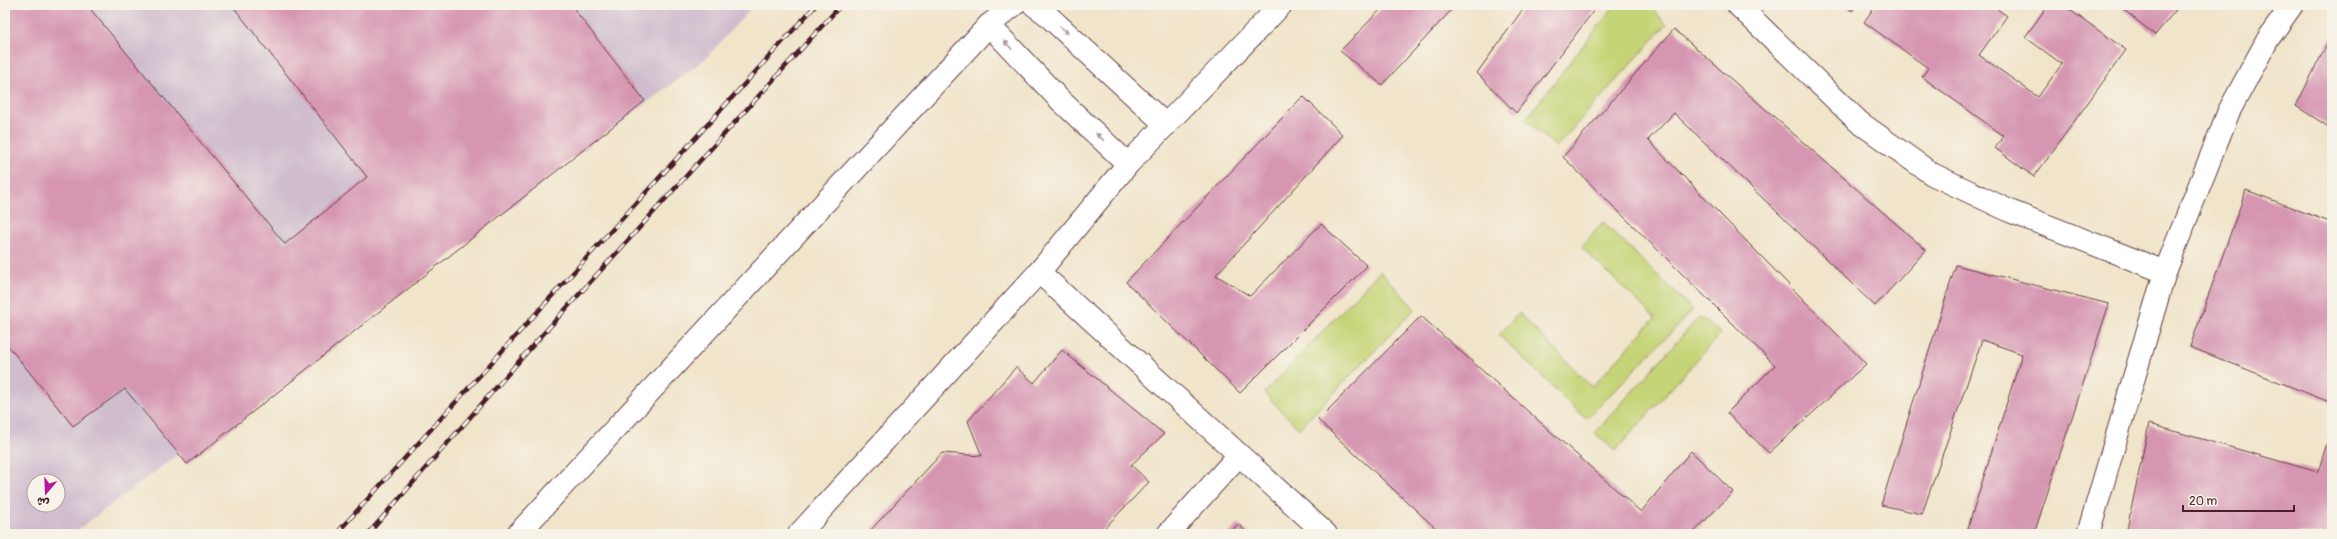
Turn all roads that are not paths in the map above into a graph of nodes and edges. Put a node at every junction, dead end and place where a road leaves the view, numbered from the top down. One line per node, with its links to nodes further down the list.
1 (1014, 5): 6 (street)
2 (1034, 5): 7 (street, one-way to 7)
3 (1281, 5): 7 (street)
4 (1738, 5): 10 (street)
5 (2292, 5): 10 (street)
6 (989, 25): 8 (street, one-way to 6); 12 (street)
7 (1166, 125): 8 (street)
8 (1128, 164): 9 (street)
9 (1039, 272): 11 (street); 13 (street)
10 (2165, 272): 16 (street)
11 (1238, 456): 14 (street); 15 (street)
12 (522, 533)
13 (799, 534)
14 (1168, 534)
15 (1326, 534)
16 (2088, 534)

